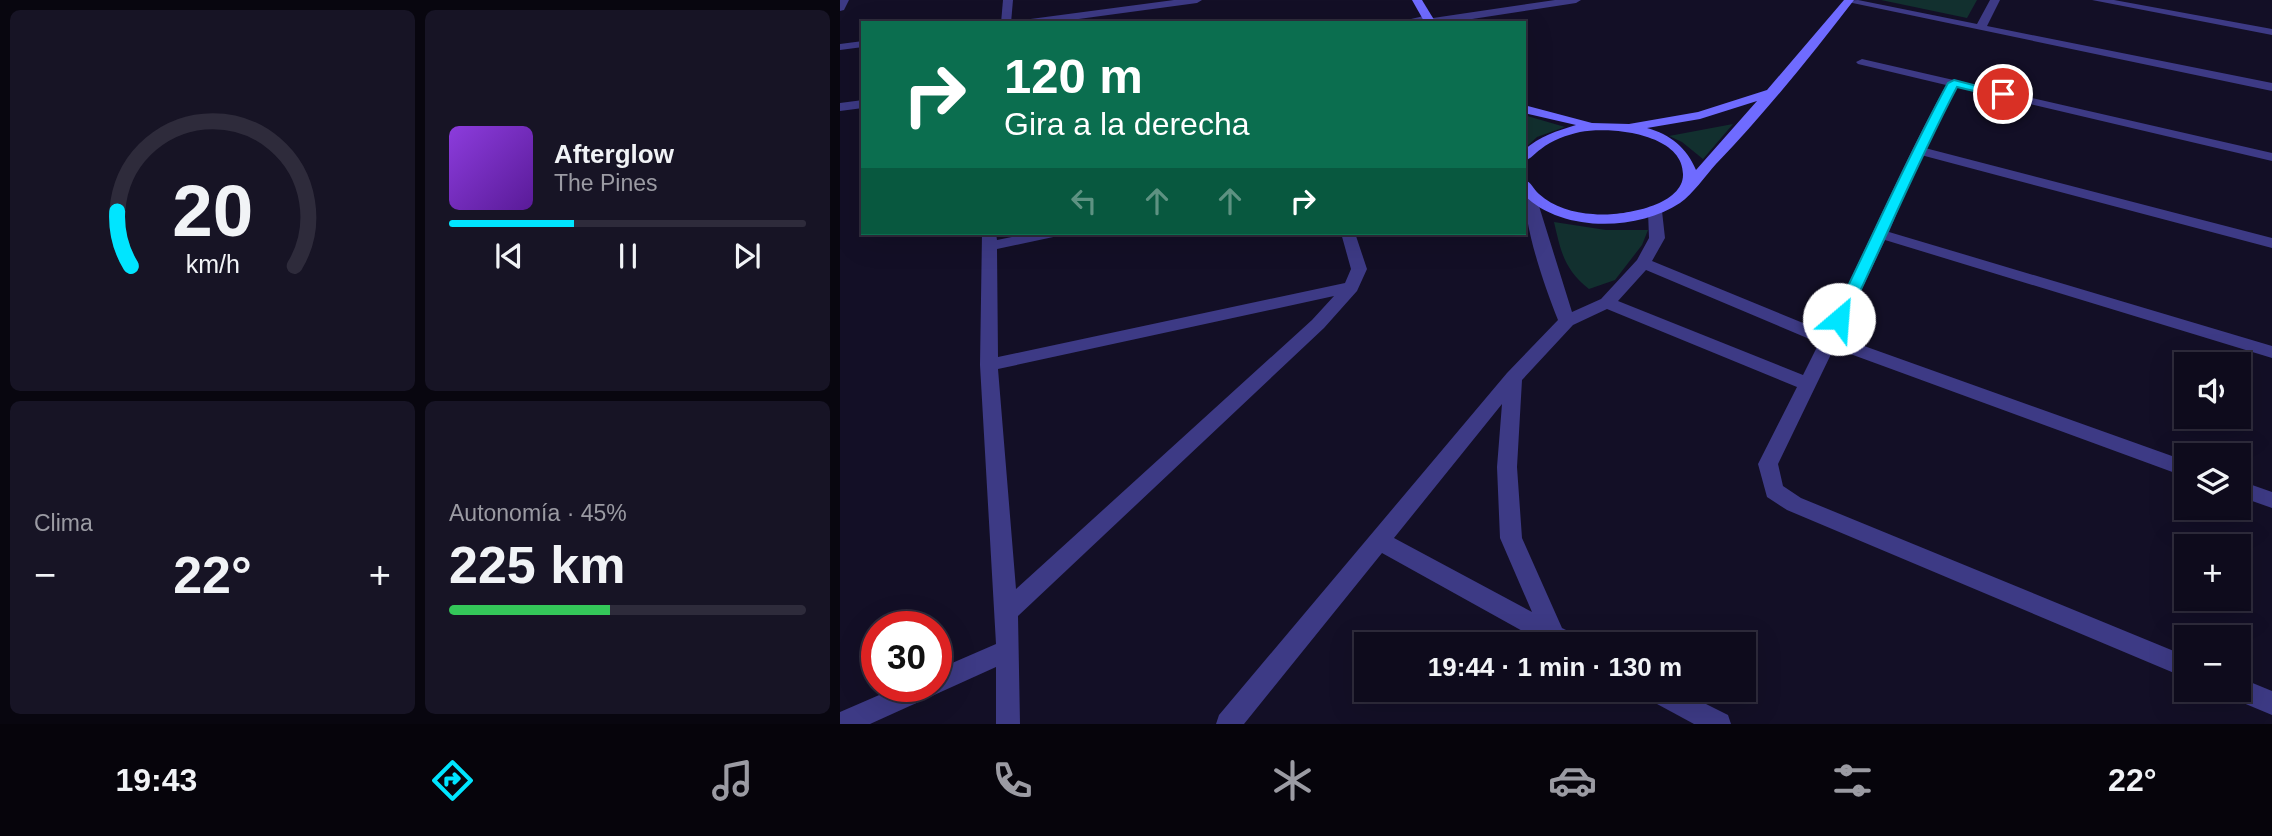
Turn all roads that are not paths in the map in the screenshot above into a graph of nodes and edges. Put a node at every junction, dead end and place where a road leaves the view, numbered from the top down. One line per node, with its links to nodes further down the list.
1 (844, 0): 9 (street)
2 (1008, 0): 10 (street)
3 (1197, 0): 11 (street)
4 (1417, 0): 12 (street)
5 (1848, 0): 13 (street); 20 (street)
6 (1995, 0): 13 (street)
7 (2097, 0): 14 (street)
8 (1568, 1): 12 (street)
9 (840, 8)
10 (1006, 21)
11 (1038, 21)
12 (1430, 21)
13 (1980, 28): 19 (street)
14 (2272, 32)
15 (861, 44): 16 (street)
16 (840, 47)
17 (1862, 62): 18 (street)
18 (1954, 83): 26 (street); 28 (street)
19 (2272, 87)
20 (1770, 93): 25 (street); 30 (street)
21 (861, 104): 22 (street)
22 (840, 107)
23 (1526, 109): 24 (street)
24 (1599, 126): 25 (street); 27 (street)
25 (1625, 128): 30 (street)
26 (1917, 150): 32 (street); 36 (street)
27 (1526, 155)
28 (2272, 157)
29 (1526, 187): 31 (street); 40 (street)
30 (1686, 188): 31 (street)
31 (1655, 211): 37 (street)
32 (1881, 234): 41 (street); 42 (street)
33 (1032, 235): 35 (street)
34 (1349, 235): 38 (street)
35 (989, 239): 43 (street)
36 (2272, 243)
37 (1643, 263): 39 (street); 41 (street)
38 (1351, 287): 43 (street); 50 (street)
39 (1607, 303): 40 (street); 45 (street)
40 (1567, 321): 44 (street)
41 (1829, 340): 45 (street); 46 (street)
42 (2272, 352)
43 (989, 365): 50 (street)
44 (1513, 377): 49 (street); 52 (street)
45 (1806, 383): 54 (street)
46 (2174, 465)
47 (2251, 493): 48 (street)
48 (2272, 500)
49 (1379, 541): 51 (street); 62 (street)
50 (1007, 612): 53 (street)
51 (1547, 632)
52 (1558, 632)
53 (1007, 650): 55 (street); 61 (street)
54 (2174, 662)
55 (952, 675)
56 (2251, 694): 59 (street)
57 (891, 702): 60 (street)
58 (1678, 702): 63 (street)
59 (2272, 703)
60 (842, 724)
61 (1008, 724)
62 (1228, 724)
63 (1719, 724)

